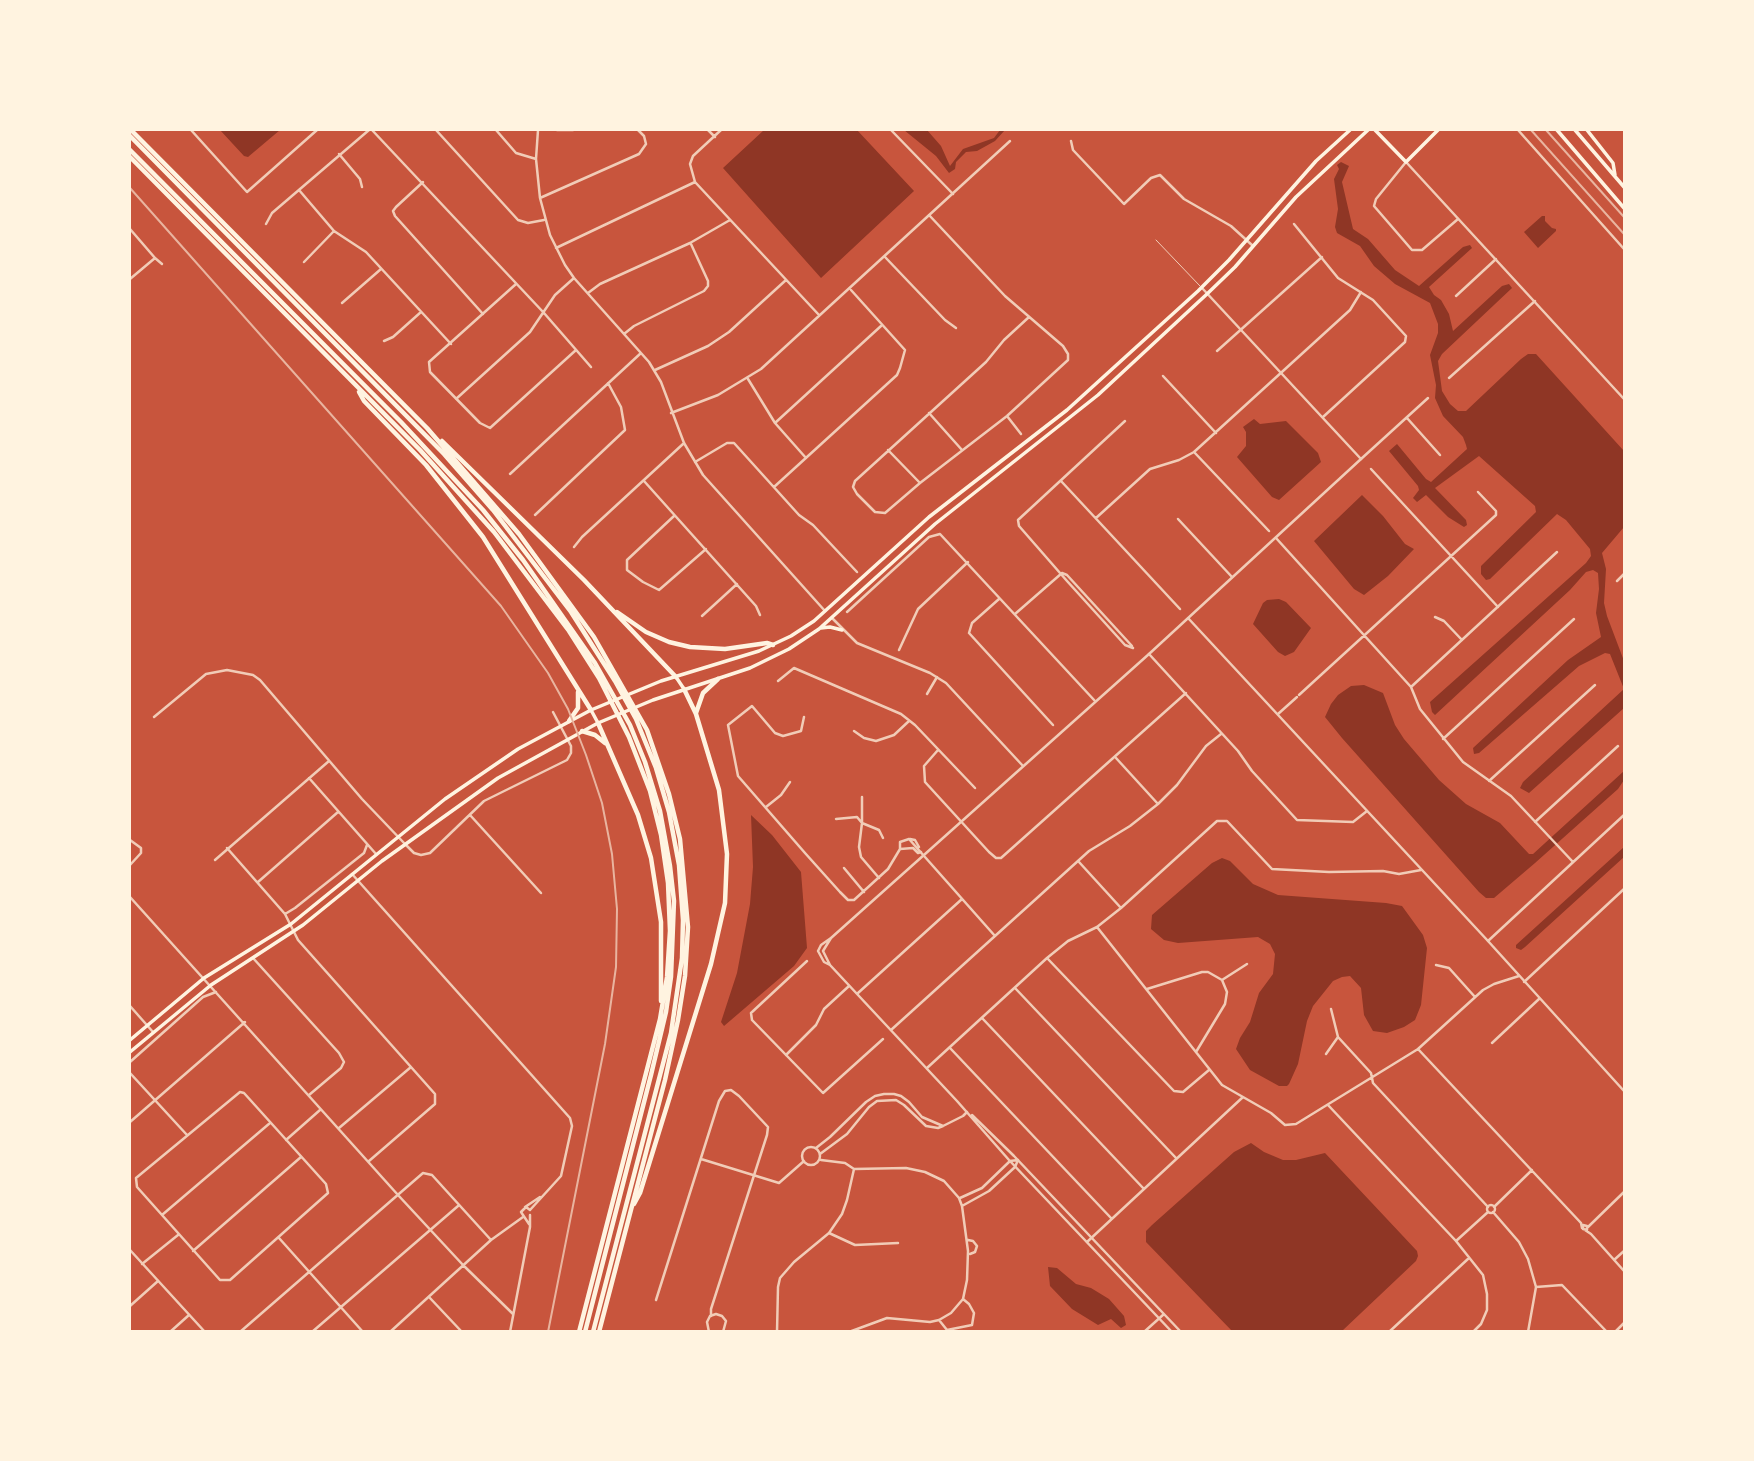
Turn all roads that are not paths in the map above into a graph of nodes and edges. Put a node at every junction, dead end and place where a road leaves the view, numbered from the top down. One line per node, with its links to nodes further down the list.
1 (131, 130): 105 (highway)
2 (191, 130): 3 (street)
3 (317, 130)
4 (370, 130): 27 (street); 32 (street)
5 (436, 130): 41 (street)
6 (496, 130): 29 (street)
7 (538, 130): 29 (street)
8 (557, 130): 9 (street)
9 (572, 130)
10 (638, 130): 38 (street)
11 (708, 130): 23 (street)
12 (721, 130): 23 (street)
13 (891, 130): 37 (street)
14 (1350, 130): 49 (main road)
15 (1368, 130): 51 (main road)
16 (1376, 130): 30 (main road)
17 (1438, 130): 30 (main road)
18 (1518, 130): 53 (street)
19 (1557, 130): 39 (main road)
20 (1575, 130): 31 (main road)
21 (1587, 130): 31 (main road)
22 (130, 136): 373 (highway)
23 (715, 137): 33 (street)
24 (1010, 141): 37 (street)
25 (1071, 141): 49 (street)
26 (130, 150): 372 (highway)
27 (339, 154): 34 (street); 36 (street)
28 (130, 157): 93 (highway)
29 (536, 159): 38 (street)
30 (1406, 162): 42 (street); 42 (street)
31 (1616, 177): 35 (main road)
32 (423, 182): 64 (street); 75 (street)
33 (695, 182): 43 (street); 52 (street)
34 (362, 187)
35 (1625, 187)
36 (299, 190): 44 (street); 47 (street)
37 (953, 194): 40 (street)
38 (540, 198): 41 (street)
39 (1625, 208)
40 (929, 215): 54 (street); 77 (street)
41 (544, 219): 52 (street)
42 (1458, 219): 57 (street)
43 (730, 220): 50 (street); 63 (street)
44 (266, 224)
45 (1294, 224): 55 (street)
46 (130, 229): 56 (street)
47 (334, 232): 58 (street); 60 (street)
48 (1156, 240): 65 (lane)
49 (1247, 240): 51 (street); 65 (main road)
50 (690, 243): 68 (street); 81 (street)
51 (1253, 246): 69 (main road)
52 (556, 248): 61 (street)
53 (1625, 248)
54 (885, 257): 66 (street); 79 (street)
55 (1322, 257): 67 (street); 80 (street)
56 (155, 258): 59 (street); 62 (street)
57 (1496, 259): 70 (street); 71 (street)
58 (304, 262)
59 (162, 264)
60 (381, 269): 72 (street); 73 (street)
61 (574, 278): 68 (street); 74 (street)
62 (130, 279)
63 (786, 280): 76 (street); 88 (street)
64 (516, 284): 74 (street); 75 (street)
65 (1202, 288): 69 (street); 144 (main road)
66 (850, 289): 76 (street); 78 (street)
67 (1362, 292): 89 (street); 101 (street)
68 (587, 293): 81 (street)
69 (1208, 294): 80 (street); 150 (main road)
70 (1455, 296)
71 (1535, 301): 91 (street); 97 (street)
72 (342, 303)
73 (421, 312): 82 (street); 83 (street)
74 (544, 313): 84 (street); 96 (street)
75 (483, 314): 83 (street)
76 (820, 316): 92 (street)
77 (1029, 317): 99 (street); 100 (street)
78 (881, 325): 104 (street); 113 (street)
79 (956, 328)
80 (1241, 330): 85 (street); 89 (street)
81 (624, 334): 86 (street)
82 (384, 341)
83 (451, 344): 96 (street)
84 (576, 350): 87 (street); 96 (street)
85 (1217, 351)
86 (641, 353): 88 (street); 94 (street)
87 (591, 367)
88 (655, 370): 98 (street)
89 (1281, 373): 101 (street); 106 (street)
90 (1163, 376): 106 (street)
91 (1449, 378)
92 (748, 379): 98 (street); 104 (street)
93 (352, 383): 167 (highway); 257 (highway)
94 (608, 383): 117 (street); 123 (street)
95 (1428, 398): 102 (street)
96 (456, 399)
97 (1625, 400)
98 (671, 413): 108 (street)
99 (929, 413): 109 (street); 110 (street)
100 (1007, 416): 107 (street); 110 (street)
101 (1323, 417): 114 (street)
102 (1406, 418): 112 (street); 114 (street)
103 (1125, 421): 118 (street)
104 (775, 423): 113 (street)
105 (427, 428): 142 (highway); 320 (highway)
106 (1216, 433): 111 (street)
107 (1021, 434)
108 (684, 443): 115 (street); 119 (street)
109 (888, 450): 120 (street); 120 (street)
110 (962, 450): 120 (street)
111 (1194, 452): 125 (street); 127 (street)
112 (1440, 455)
113 (806, 458): 121 (street)
114 (1362, 459): 128 (street)
115 (694, 462): 121 (street); 144 (street)
116 (1371, 469): 132 (street)
117 (510, 474)
118 (1060, 480): 125 (street); 135 (street)
119 (643, 481): 124 (street); 129 (street)
120 (920, 483)
121 (774, 487): 134 (street)
122 (1478, 492): 132 (street)
123 (535, 515)
124 (675, 515): 130 (street); 130 (street)
125 (1096, 518): 143 (street)
126 (1178, 519): 137 (street)
127 (1269, 531)
128 (1276, 538): 137 (street); 155 (street)
129 (574, 547)
130 (706, 549): 139 (street)
131 (1557, 552): 141 (street)
132 (1450, 555): 141 (street); 155 (street)
133 (968, 562): 140 (street); 145 (street); 158 (street)
134 (857, 572)
135 (1062, 573): 135 (street); 146 (street)
136 (1625, 574): 138 (street)
137 (1232, 577): 151 (street)
138 (1617, 581)
139 (737, 584): 147 (street); 148 (street)
140 (1000, 598): 146 (street); 180 (street)
141 (1498, 607): 156 (street)
142 (611, 608): 157 (highway); 160 (highway)
143 (1180, 609)
144 (825, 611): 150 (main road); 157 (main road)
145 (847, 612)
146 (1016, 614): 170 (street)
147 (760, 615)
148 (702, 617)
149 (1435, 617): 156 (street)
150 (832, 618): 153 (main road); 154 (street)
151 (1188, 618): 159 (street); 174 (street)
152 (1574, 619): 184 (street)
153 (819, 629): 154 (main road); 162 (main road)
154 (842, 630): 161 (street)
155 (1363, 636): 165 (street); 174 (street)
156 (1462, 640): 165 (street)
157 (773, 645): 160 (main road)
158 (899, 650)
159 (1149, 654): 168 (street); 170 (street)
160 (676, 677): 166 (main road); 171 (main road)
161 (937, 677): 169 (street); 190 (street)
162 (718, 679): 166 (main road); 173 (highway)
163 (778, 681): 178 (street)
164 (1595, 685): 192 (street)
165 (1410, 687): 184 (street)
166 (684, 690): 173 (highway); 179 (main road)
167 (578, 691): 171 (highway); 177 (highway)
168 (1186, 693): 183 (street); 188 (street)
169 (927, 694)
170 (1096, 701): 190 (street)
171 (591, 710): 177 (main road); 179 (main road)
172 (553, 712): 200 (street)
173 (695, 714): 320 (highway)
174 (1278, 714): 198 (street)
175 (154, 717): 189 (street)
176 (804, 717): 197 (street)
177 (569, 721): 206 (main road)
178 (909, 721): 182 (street); 187 (street)
179 (598, 723): 181 (main road); 185 (highway)
180 (1053, 725)
181 (584, 730): 185 (highway); 209 (main road)
182 (854, 731)
183 (1222, 734): 196 (street); 198 (street)
184 (1443, 739): 192 (street)
185 (607, 745): 257 (highway)
186 (1618, 746): 204 (street)
187 (938, 751): 194 (street); 203 (street)
188 (1115, 757): 196 (street); 203 (street)
189 (329, 761): 191 (street); 206 (street)
190 (1023, 766): 203 (street)
191 (309, 778): 199 (street); 211 (street)
192 (1489, 781): 204 (street)
193 (790, 782): 197 (street)
194 (975, 788)
195 (862, 797): 205 (street)
196 (1158, 804): 216 (street)
197 (766, 808): 226 (street)
198 (1367, 811): 220 (street)
199 (338, 812): 210 (street); 224 (street)
200 (470, 814): 209 (street); 227 (street)
201 (1625, 815): 217 (street)
202 (836, 819): 205 (street)
203 (961, 821): 213 (street)
204 (1535, 822): 217 (street)
205 (862, 823): 207 (street); 222 (street)
206 (398, 837): 209 (street); 214 (main road)
207 (883, 838)
208 (130, 840): 218 (street)
209 (405, 844): 223 (main road)
210 (368, 845): 214 (street); 231 (street)
211 (227, 848): 215 (street); 224 (street)
212 (900, 849): 213 (street); 213 (street); 222 (street)
213 (922, 853): 229 (street); 247 (street)
214 (376, 854): 221 (main road)
215 (215, 860)
216 (1078, 861): 230 (street); 235 (street)
217 (1573, 862): 236 (street)
218 (130, 865)
219 (844, 867): 226 (street)
220 (1421, 870): 230 (street); 236 (street)
221 (352, 874): 223 (street); 232 (main road)
222 (879, 878): 226 (street)
223 (357, 881): 234 (main road); 313 (street)
224 (258, 882): 231 (street)
225 (1625, 889): 245 (street)
226 (864, 892)
227 (541, 893)
228 (130, 897): 243 (street)
229 (962, 898): 235 (street); 251 (street)
230 (1121, 908): 233 (street)
231 (285, 914): 232 (street)
232 (291, 924): 234 (street); 243 (main road)
233 (1097, 927): 238 (street); 249 (street)
234 (294, 930): 237 (main road); 273 (street)
235 (995, 936): 260 (street)
236 (1489, 941): 242 (street)
237 (253, 958): 246 (main road); 279 (street)
238 (1047, 958): 248 (street); 275 (street)
239 (807, 961): 271 (street)
240 (1247, 964): 244 (street)
241 (1436, 965): 252 (street)
242 (1520, 976): 245 (street); 252 (street)
243 (204, 978): 246 (street); 259 (main road)
244 (1222, 980): 249 (street); 269 (street)
245 (1524, 982): 253 (street)
246 (211, 985): 250 (street); 261 (main road)
247 (849, 985): 251 (street); 271 (street)
248 (1015, 988): 256 (street); 297 (street)
249 (1146, 989): 269 (street)
250 (217, 991): 258 (street); 272 (street)
251 (858, 993): 260 (street)
252 (1475, 997): 267 (street)
253 (1539, 999): 265 (street); 278 (street)
254 (130, 1006): 259 (street)
255 (1331, 1009): 262 (street)
256 (982, 1018): 266 (street); 309 (street)
257 (660, 1019): 372 (highway)
258 (245, 1022): 279 (street); 281 (street)
259 (147, 1025): 261 (street); 264 (main road)
260 (891, 1030): 274 (street)
261 (153, 1032): 268 (main road)
262 (1338, 1037): 270 (street); 277 (street)
263 (883, 1039): 271 (street)
264 (130, 1040)
265 (1492, 1043)
266 (949, 1047): 274 (street); 326 (street)
267 (1418, 1049): 277 (street); 306 (street)
268 (130, 1052)
269 (1196, 1052): 275 (street)
270 (1326, 1054)
271 (786, 1055)
272 (130, 1062)
273 (411, 1066): 289 (street); 301 (street)
274 (927, 1068): 282 (street)
275 (1210, 1070): 280 (street)
276 (130, 1073): 281 (street)
277 (1372, 1079): 283 (street); 317 (street)
278 (1625, 1091)
279 (309, 1095): 284 (street)
280 (1243, 1097): 283 (street); 297 (street)
281 (155, 1100): 286 (street); 291 (street)
282 (957, 1101): 285 (street); 300 (street)
283 (1328, 1105): 337 (street)
284 (321, 1109): 289 (street); 293 (street)
285 (967, 1112): 288 (street); 303 (street)
286 (130, 1122)
287 (270, 1123): 291 (street); 293 (street); 324 (street)
288 (943, 1126): 290 (street); 292 (street)
289 (339, 1128): 301 (street)
290 (838, 1129): 292 (street); 294 (street)
291 (187, 1135): 324 (street)
292 (843, 1137): 295 (street)
293 (286, 1140): 296 (street)
294 (816, 1147): 295 (street); 302 (street)
295 (820, 1154): 299 (street)
296 (301, 1157): 334 (street); 341 (street)
297 (1176, 1158): 309 (street)
298 (701, 1159): 307 (street); 307 (street); 354 (street)
299 (820, 1160): 302 (street); 305 (street)
300 (1017, 1160): 303 (street); 304 (street); 333 (street)
301 (369, 1161): 312 (street)
302 (804, 1161): 307 (street)
303 (1010, 1161): 304 (street); 308 (street)
304 (1015, 1167): 311 (street); 338 (street)
305 (854, 1169): 314 (street); 331 (street)
306 (1532, 1171): 318 (street); 328 (street)
307 (754, 1176): 360 (street)
308 (980, 1189): 311 (street); 314 (street)
309 (1144, 1189): 326 (street)
310 (1625, 1192): 328 (street)
311 (984, 1194): 316 (street)
312 (398, 1195): 315 (street); 330 (street); 349 (street)
313 (543, 1195): 319 (street); 321 (street)
314 (959, 1198): 316 (street)
315 (459, 1205): 330 (street); 335 (street)
316 (962, 1206): 336 (street)
317 (1488, 1207): 318 (street); 322 (street)
318 (1494, 1207): 323 (street)
319 (523, 1209): 321 (street); 325 (street); 327 (street)
320 (630, 1211): 374 (highway)
321 (530, 1212): 325 (street); 329 (street)
322 (1488, 1212): 323 (street); 337 (street)
323 (1493, 1212): 351 (street)
324 (162, 1216): 332 (street)
325 (524, 1217): 327 (street); 329 (street)
326 (1111, 1218): 333 (street)
327 (510, 1224): 335 (street)
328 (1586, 1226): 345 (street)
329 (530, 1227): 358 (street)
330 (430, 1229): 347 (street); 356 (street)
331 (829, 1233): 339 (street); 377 (street)
332 (178, 1234): 341 (street); 346 (street)
333 (1092, 1237): 338 (street); 359 (street)
334 (279, 1238): 341 (street); 349 (street)
335 (491, 1240): 347 (street)
336 (968, 1240): 343 (street); 343 (street)
337 (1456, 1241): 344 (street)
338 (1087, 1242): 361 (street)
339 (898, 1243)
340 (130, 1250): 346 (street)
341 (194, 1251)
342 (1625, 1251): 345 (street)
343 (968, 1254): 353 (street)
344 (1470, 1257): 382 (street); 383 (street)
345 (1614, 1260): 348 (street)
346 (142, 1264): 350 (street)
347 (463, 1265): 352 (street); 358 (street)
348 (1625, 1271)
349 (310, 1272): 356 (street); 367 (street)
350 (158, 1281): 355 (street); 357 (street)
351 (1536, 1287): 384 (street); 385 (street)
352 (429, 1297): 364 (street); 370 (street)
353 (963, 1299): 362 (street); 362 (street)
354 (656, 1300)
355 (130, 1306)
356 (341, 1306): 368 (street); 369 (street)
357 (190, 1314): 365 (street); 366 (street)
358 (513, 1314): 371 (street)
359 (1164, 1314): 361 (street); 381 (street)
360 (711, 1316): 375 (street); 376 (street)
361 (1159, 1318): 379 (street); 380 (street)
362 (939, 1320): 378 (street)
363 (1625, 1323): 386 (street)
364 (393, 1330)
365 (170, 1332)
366 (205, 1332)
367 (240, 1332)
368 (312, 1332)
369 (363, 1332)
370 (462, 1332)
371 (510, 1332)
372 (582, 1332)
373 (593, 1332)
374 (599, 1332)
375 (709, 1332)
376 (723, 1332)
377 (777, 1332)
378 (849, 1332)
379 (1144, 1332)
380 (1172, 1332)
381 (1181, 1332)
382 (1389, 1332)
383 (1473, 1332)
384 (1528, 1332)
385 (1607, 1332)
386 (1615, 1332)

